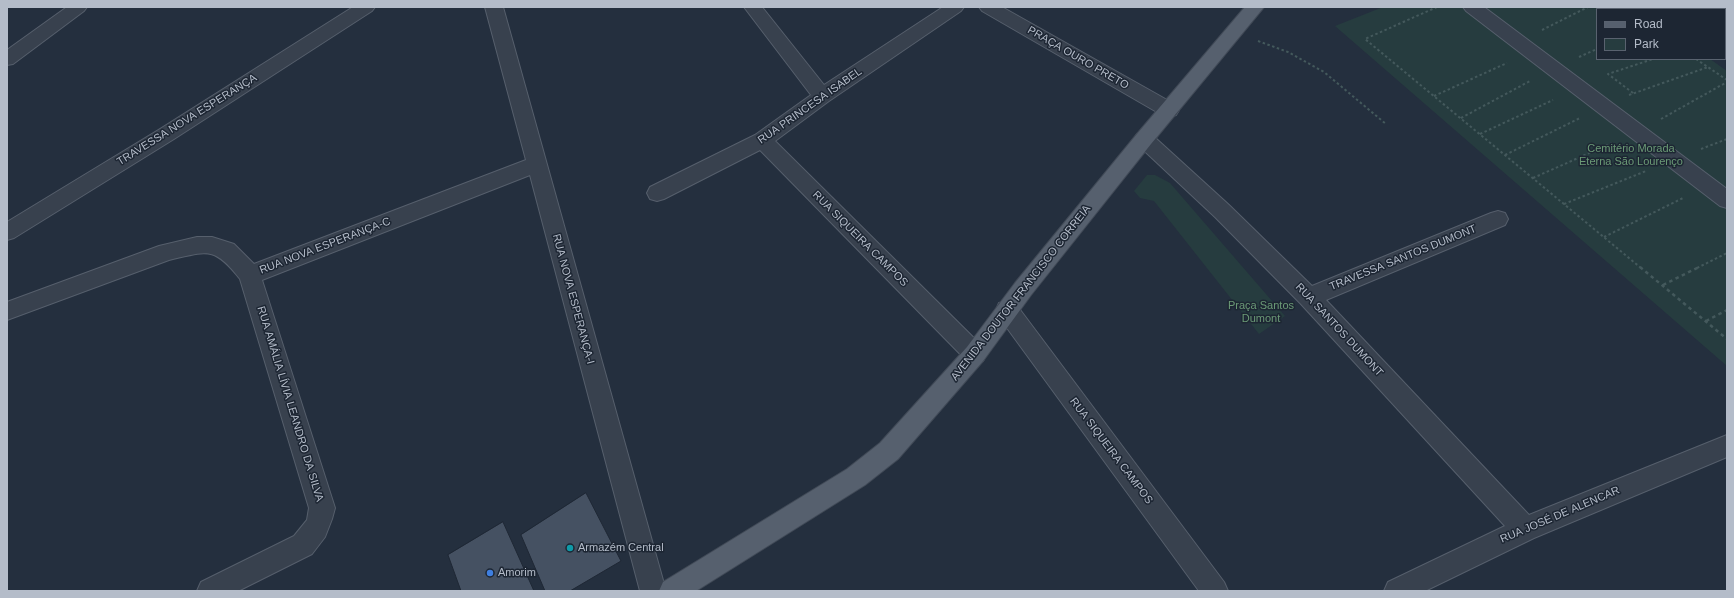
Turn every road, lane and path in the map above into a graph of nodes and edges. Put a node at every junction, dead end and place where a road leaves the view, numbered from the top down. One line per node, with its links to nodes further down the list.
1 (78, 7): 14 (street)
2 (366, 7): 34 (street, TRAVESSA NOVA ESPERANÇA)
3 (494, 7): 29 (street, RUA NOVA ESPERANÇA-I)
4 (752, 7): 21 (street)
5 (955, 7): 21 (street, RUA PRINCESA ISABEL)
6 (988, 7): 23 (street, PRAÇA OURO PRETO)
7 (1255, 7): 11 (main road, AVENIDA DOUTOR FRANCISCO CORREIA)
8 (1437, 7): 22 (path)
9 (1472, 7): 12 (street)
10 (1588, 7): 12 (path)
11 (1234, 32): 23 (main road, AVENIDA DOUTOR FRANCISCO CORREIA); 25 (path)
12 (1524, 47): 17 (street); 22 (path)
13 (1596, 50): 17 (path)
14 (7, 59)
15 (1650, 60): 20 (path)
16 (1697, 60): 18 (path)
17 (1554, 69): 19 (street); 24 (path)
18 (1727, 80)
19 (1579, 88): 26 (path); 30 (street)
20 (1633, 93)
21 (822, 96): 28 (street, RUA PRINCESA ISABEL)
22 (1434, 96): 24 (path)
23 (1168, 110): 27 (main road, AVENIDA DOUTOR FRANCISCO CORREIA)
24 (1461, 118): 26 (path)
25 (1386, 124)
26 (1480, 134): 35 (path)
27 (1144, 139): 39 (street, RUA SANTOS DUMONT); 40 (main road, AVENIDA DOUTOR FRANCISCO CORREIA)
28 (762, 140): 31 (street, RUA PRINCESA ISABEL); 45 (street, RUA SIQUEIRA CAMPOS)
29 (536, 164): 37 (street, RUA NOVA ESPERANÇA-C); 49 (street, RUA NOVA ESPERANÇA-I)
30 (1708, 186): 32 (street); 35 (path)
31 (657, 192)
32 (1727, 200)
33 (1498, 219): 39 (street, TRAVESSA SANTOS DUMONT)
34 (7, 232)
35 (1604, 236): 38 (path)
36 (1727, 253): 38 (path)
37 (250, 275): 42 (street, RUA NOVA ESPERANÇA-C); 48 (street, RUA AMÁLIA LÍVIA LEANDRO DA SILVA)
38 (1663, 286): 43 (path)
39 (1308, 297): 47 (street, RUA SANTOS DUMONT)
40 (1007, 310): 45 (main road, AVENIDA DOUTOR FRANCISCO CORREIA); 51 (street, RUA SIQUEIRA CAMPOS)
41 (1727, 310): 43 (path)
42 (7, 311)
43 (1706, 321): 44 (path)
44 (1727, 339)
45 (975, 354): 50 (main road, AVENIDA DOUTOR FRANCISCO CORREIA)
46 (1727, 446): 47 (street, RUA JOSÉ DE ALENCAR)
47 (1525, 529): 52 (street, RUA JOSÉ DE ALENCAR)
48 (210, 591)
49 (653, 591)
50 (672, 591)
51 (1215, 591)
52 (1397, 591)

